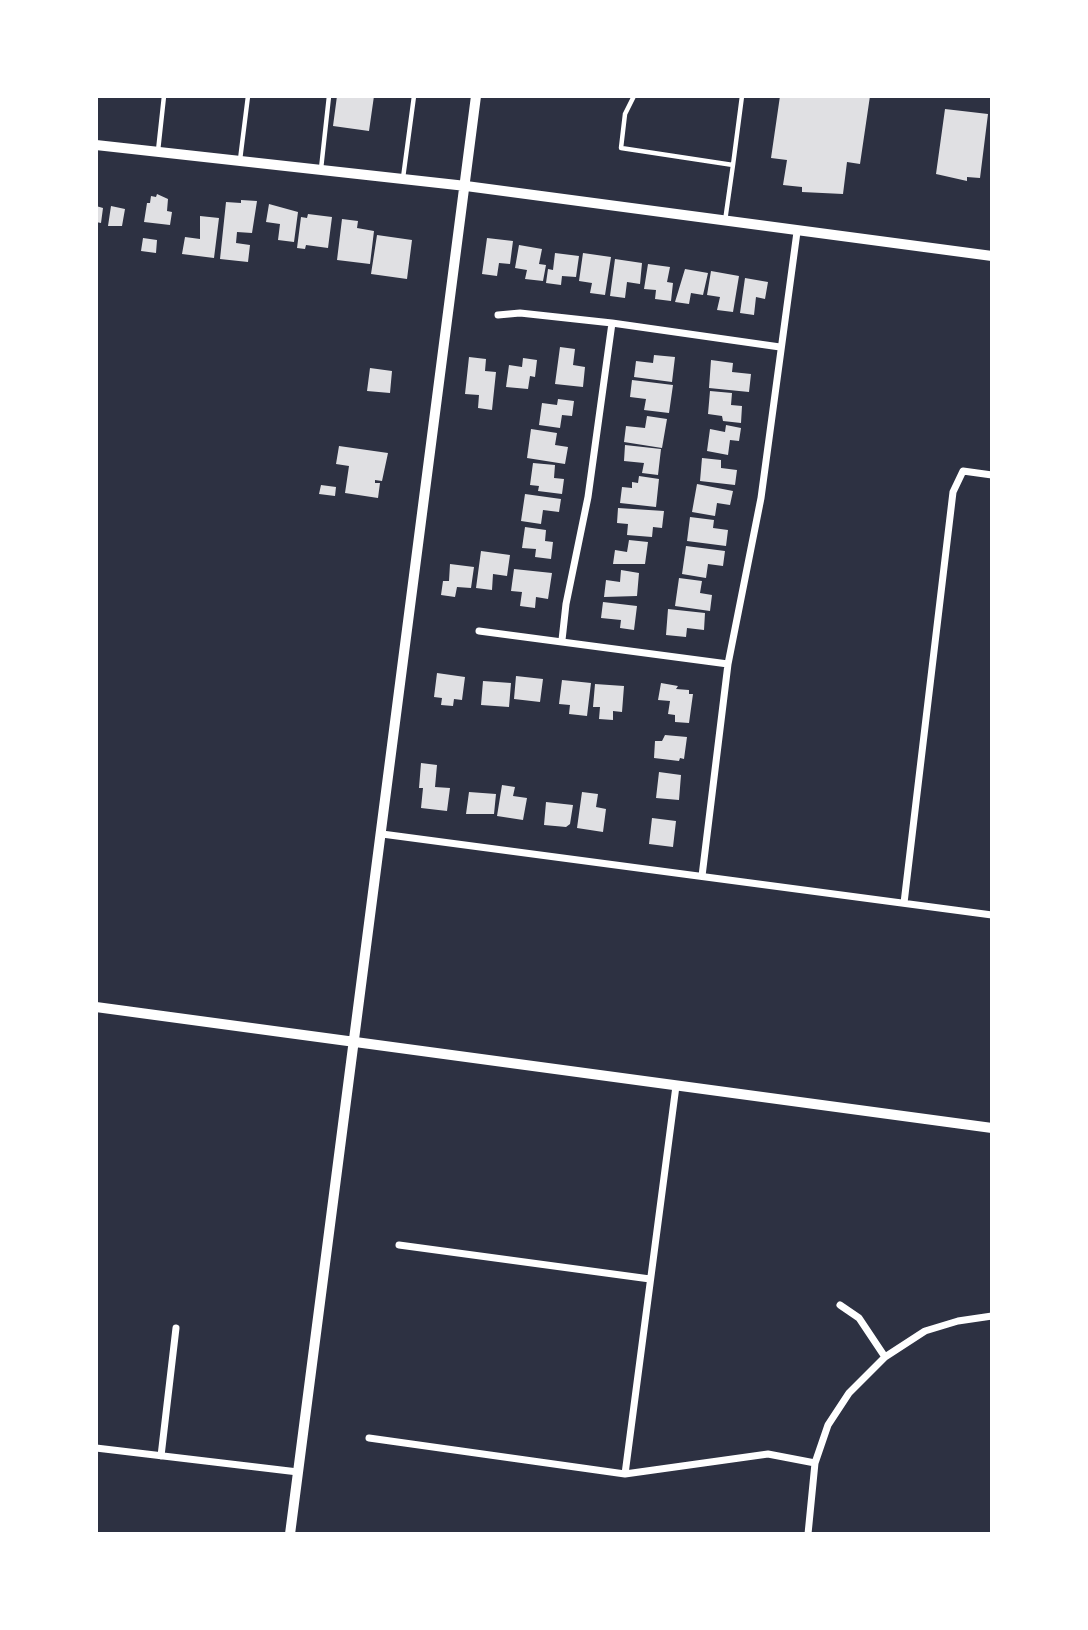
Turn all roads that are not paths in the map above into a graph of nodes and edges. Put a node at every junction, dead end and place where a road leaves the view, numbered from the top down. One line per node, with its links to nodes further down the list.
1 (164, 96): 9 (lane)
2 (248, 96): 10 (lane)
3 (330, 96): 12 (lane)
4 (414, 96): 13 (lane)
5 (476, 96): 14 (street)
6 (634, 96): 11 (lane)
7 (742, 96): 11 (lane)
8 (96, 145): 9 (street)
9 (158, 152): 10 (street)
10 (240, 161): 12 (street)
11 (733, 164): 15 (lane)
12 (321, 170): 13 (street)
13 (403, 179): 14 (street)
14 (466, 186): 15 (street); 25 (street)
15 (725, 222): 16 (street)
16 (797, 232): 17 (street); 20 (street)
17 (992, 256)
18 (498, 315): 19 (street)
19 (612, 323): 20 (street); 23 (street)
20 (780, 347): 24 (street)
21 (992, 474): 27 (street)
22 (479, 631): 23 (street)
23 (562, 640): 24 (street)
24 (728, 664): 26 (street)
25 (382, 834): 26 (street); 30 (street)
26 (702, 876): 27 (street)
27 (904, 903): 28 (street)
28 (992, 915)
29 (96, 1007): 30 (street)
30 (352, 1041): 31 (street); 43 (street)
31 (676, 1086): 32 (street); 34 (street)
32 (992, 1128)
33 (399, 1245): 34 (street)
34 (650, 1279): 44 (street)
35 (840, 1305): 38 (street)
36 (992, 1316): 38 (street)
37 (176, 1328): 41 (street)
38 (885, 1357): 42 (street)
39 (369, 1438): 44 (street)
40 (96, 1448): 41 (street)
41 (161, 1456): 43 (street)
42 (816, 1463): 44 (street); 46 (street)
43 (299, 1472): 45 (street)
44 (625, 1474)
45 (290, 1534)
46 (808, 1534)

